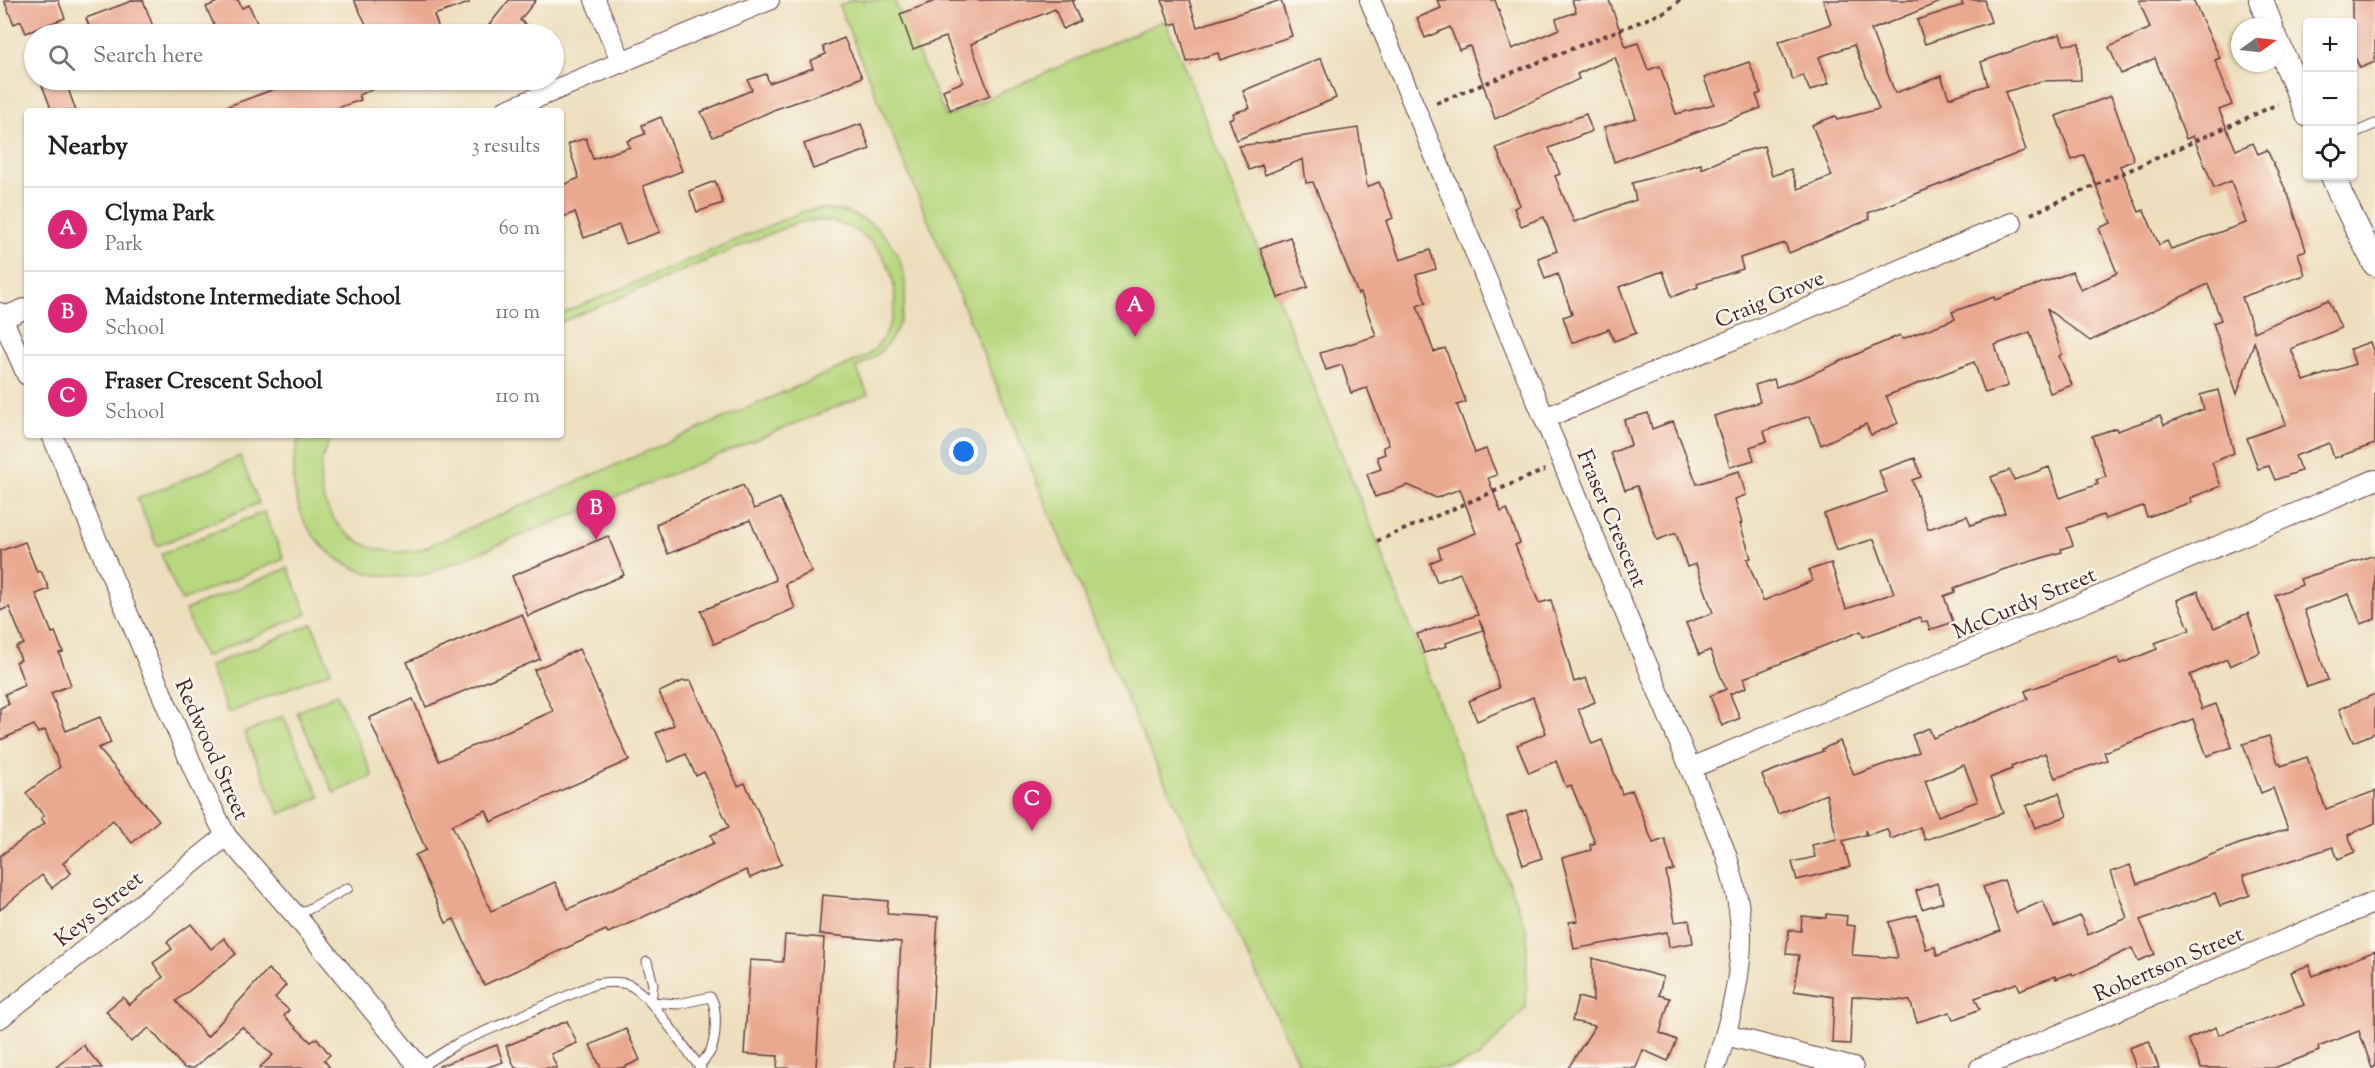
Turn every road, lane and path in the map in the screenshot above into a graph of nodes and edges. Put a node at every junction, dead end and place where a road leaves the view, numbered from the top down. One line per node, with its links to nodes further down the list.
1 (595, 0): 8 (street)
2 (769, 0): 8 (street)
3 (1370, 0): 13 (street, Fraser Crescent)
4 (1680, 0): 13 (path)
5 (2261, 0): 6 (street)
6 (2268, 18)
7 (2285, 61): 11 (street)
8 (622, 63): 9 (street)
9 (564, 87)
10 (556, 90): 12 (street)
11 (2303, 105): 17 (path)
12 (512, 108)
13 (1416, 111): 22 (street, Fraser Crescent)
14 (2375, 124): 15 (lane)
15 (2357, 132)
16 (2335, 180): 18 (street)
17 (2012, 223): 22 (street, Craig Grove)
18 (2375, 264)
19 (24, 309): 20 (street)
20 (1, 316): 21 (street)
21 (24, 368)
22 (1545, 418): 24 (street, Fraser Crescent)
23 (53, 438): 28 (street, Redwood Street)
24 (1563, 463): 26 (path); 27 (street, Fraser Crescent)
25 (2375, 480): 27 (street, McCurdy Street)
26 (1377, 541)
27 (1691, 768): 35 (street, Fraser Crescent)
28 (225, 836): 31 (street, Redwood Street); 34 (street, Keys Street)
29 (348, 888): 31 (lane)
30 (2375, 902): 40 (street, Robertson Street)
31 (296, 916): 37 (street, Redwood Street)
32 (647, 962): 33 (lane)
33 (651, 1002): 36 (lane); 36 (lane); 37 (lane)
34 (0, 1018)
35 (1726, 1035): 38 (street, Fraser Crescent); 39 (street)
36 (700, 1067)
37 (420, 1068)
38 (1715, 1068)
39 (1853, 1068)
40 (1980, 1068)

